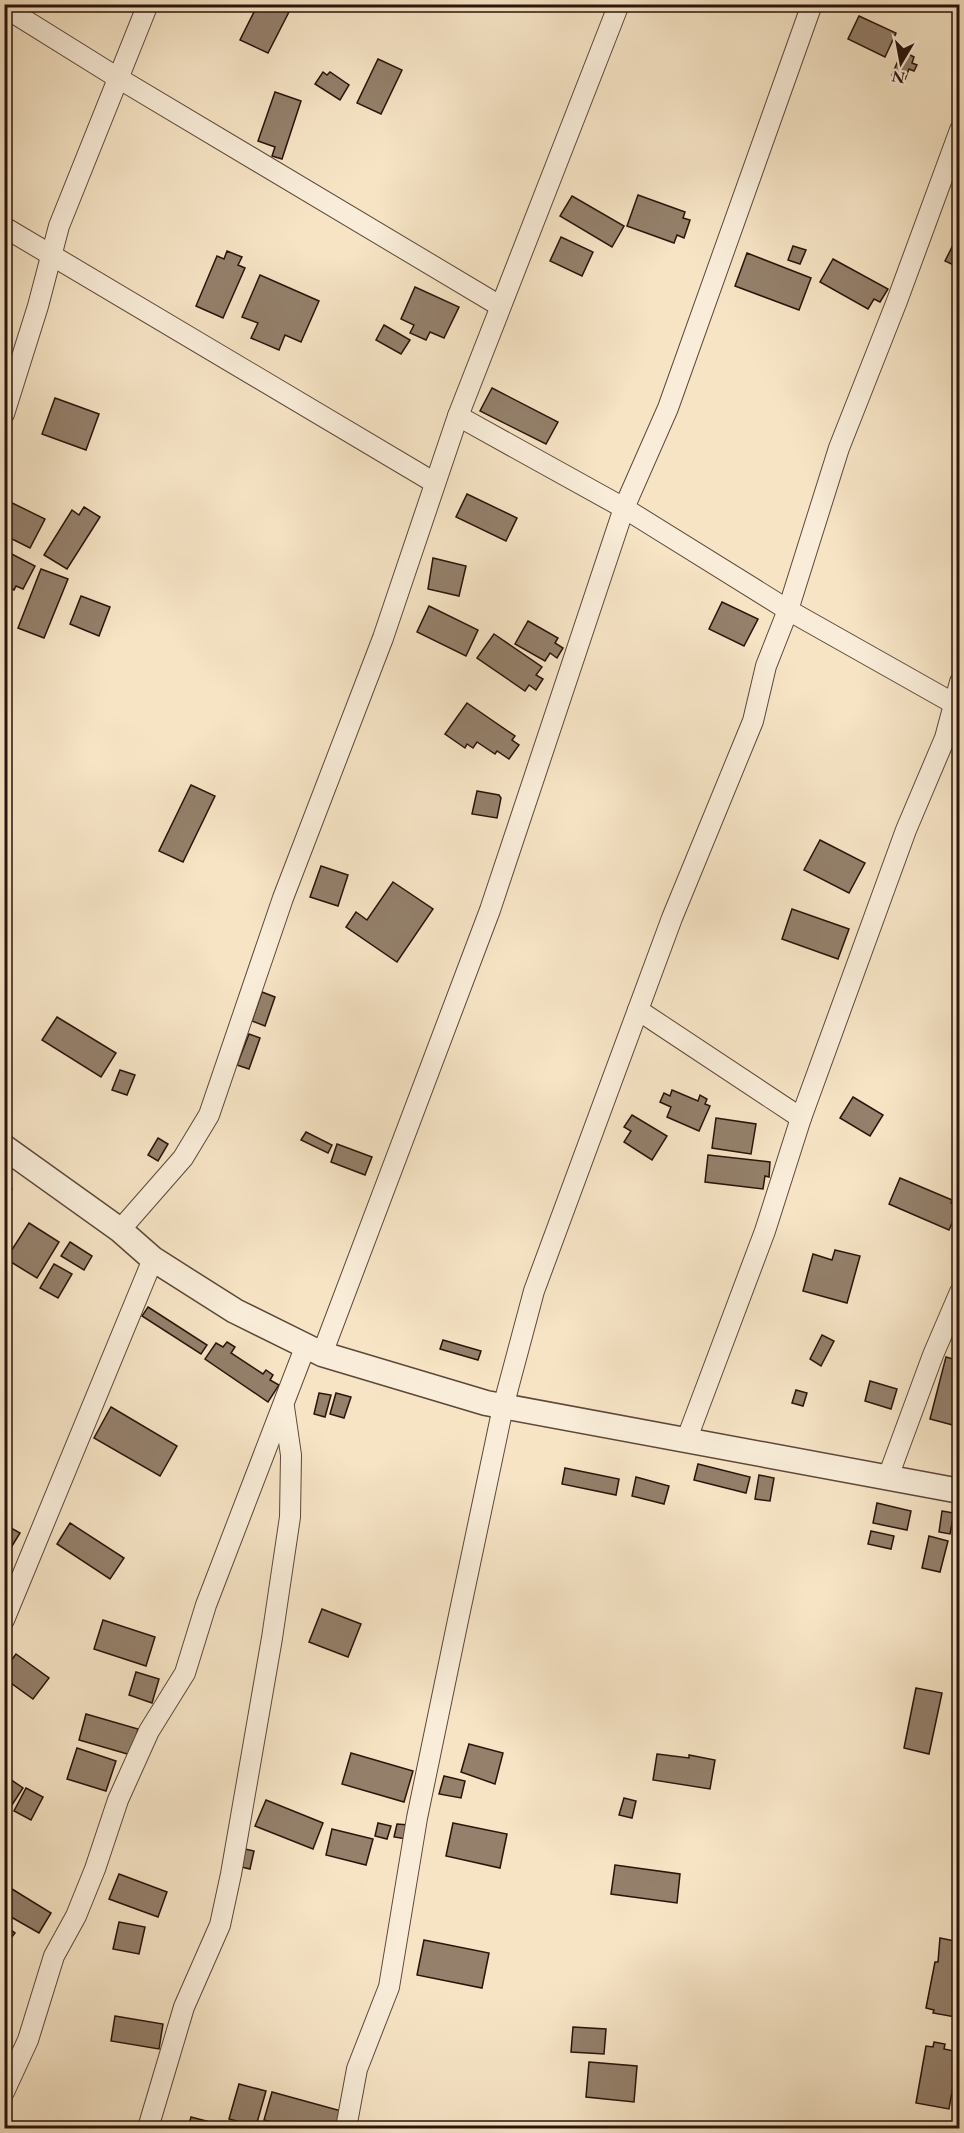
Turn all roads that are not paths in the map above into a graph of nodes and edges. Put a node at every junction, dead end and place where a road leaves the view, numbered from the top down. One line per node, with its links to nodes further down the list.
1 (148, 4): 5 (street)
2 (619, 4): 9 (street)
3 (812, 4): 13 (street)
4 (4, 7): 5 (street)
5 (118, 78): 8 (street); 9 (street)
6 (960, 130): 14 (street)
7 (4, 227): 8 (street)
8 (52, 255): 10 (street); 12 (street)
9 (500, 306): 11 (street)
10 (4, 414)
11 (458, 416): 12 (street); 13 (street)
12 (435, 483): 20 (street)
13 (624, 508): 14 (street); 23 (street)
14 (788, 610): 16 (street); 17 (street)
15 (960, 682): 16 (street)
16 (957, 705): 18 (street)
17 (638, 1010): 18 (street); 25 (street)
18 (801, 1118): 26 (street)
19 (7, 1154): 20 (street)
20 (120, 1230): 21 (street)
21 (153, 1259): 23 (street); 29 (street)
22 (960, 1292): 27 (street)
23 (314, 1349): 24 (street); 25 (street)
24 (284, 1406): 30 (street); 31 (street)
25 (503, 1407): 26 (street); 32 (street)
26 (686, 1441): 27 (street)
27 (888, 1477): 28 (street)
28 (960, 1491)
29 (4, 1620)
30 (4, 2092)
31 (148, 2128)
32 (346, 2128)

